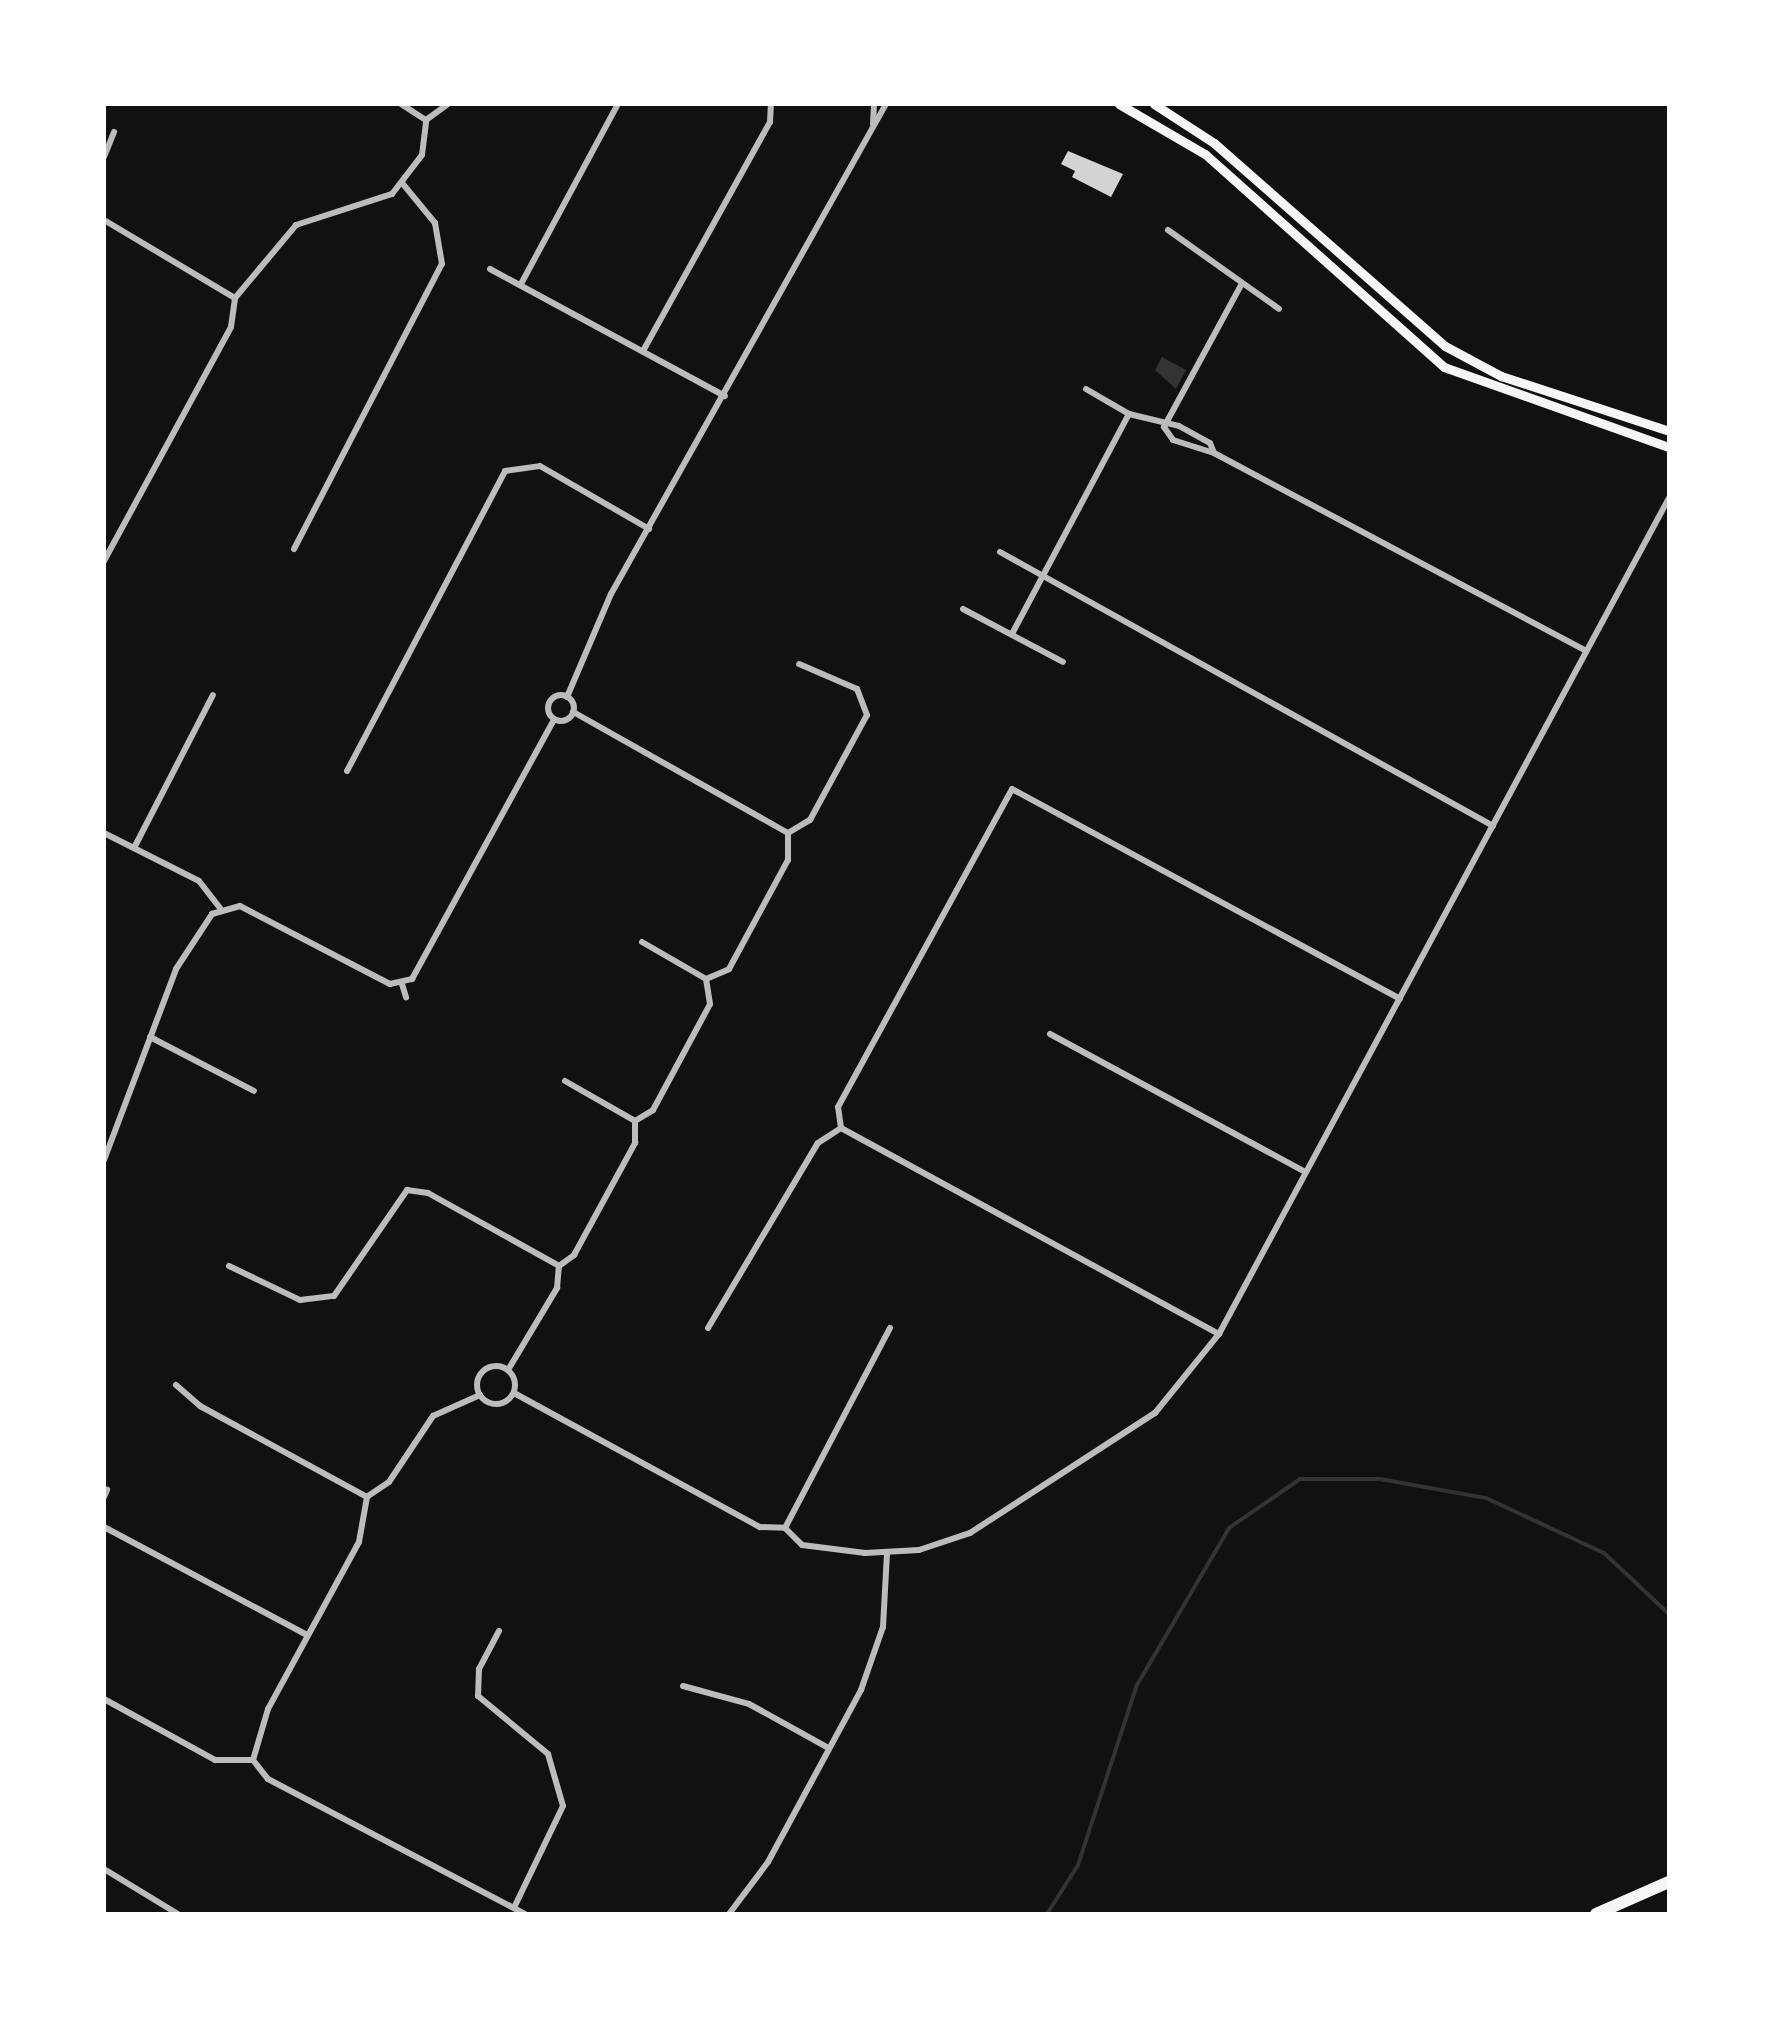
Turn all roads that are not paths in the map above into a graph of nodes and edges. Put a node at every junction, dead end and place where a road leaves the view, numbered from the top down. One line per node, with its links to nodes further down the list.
1 (401, 104): 9 (street)
2 (448, 104): 9 (street)
3 (618, 104): 17 (street)
4 (771, 104): 21 (street)
5 (874, 104): 10 (street)
6 (888, 104): 10 (street)
7 (1119, 104): 27 (main road)
8 (1154, 104): 26 (main road)
9 (426, 120): 13 (street)
10 (873, 128): 23 (street)
11 (114, 132): 12 (street)
12 (104, 157)
13 (403, 184): 19 (street); 31 (street)
14 (104, 220): 19 (street)
15 (1168, 230): 18 (street)
16 (490, 269): 17 (street)
17 (521, 284): 21 (street)
18 (1241, 285): 20 (street); 25 (street)
19 (235, 298): 33 (street)
20 (1279, 309)
21 (643, 351): 23 (street)
22 (1086, 389): 24 (street)
23 (725, 396): 30 (street)
24 (1129, 414): 25 (street); 34 (street)
25 (1164, 427): 28 (street); 28 (street)
26 (1669, 431)
27 (1669, 447)
28 (1214, 453): 37 (street)
29 (1669, 498): 37 (street)
30 (649, 529): 41 (street); 44 (street)
31 (294, 549)
32 (1000, 552): 34 (street)
33 (104, 561)
34 (1044, 574): 36 (street); 45 (street)
35 (963, 609): 36 (street)
36 (1013, 632): 38 (street)
37 (1586, 651): 45 (street)
38 (1063, 662)
39 (799, 664): 47 (street)
40 (213, 695): 48 (street)
41 (567, 697): 42 (street); 43 (street)
42 (573, 712): 43 (street); 47 (street)
43 (554, 720): 52 (street)
44 (347, 771)
45 (1493, 826): 54 (street)
46 (104, 833): 48 (street)
47 (788, 833): 51 (street)
48 (134, 848): 49 (street)
49 (220, 908): 52 (street); 56 (street)
50 (642, 942): 51 (street)
51 (706, 979): 59 (street)
52 (402, 984): 53 (street)
53 (406, 997)
54 (1400, 999): 60 (street); 62 (street)
55 (1050, 1034): 62 (street)
56 (150, 1037): 58 (street); 61 (street)
57 (565, 1081): 59 (street)
58 (254, 1091)
59 (635, 1121): 64 (street)
60 (841, 1128): 65 (street); 67 (street)
61 (104, 1160)
62 (1305, 1172): 67 (street)
63 (229, 1266): 64 (street)
64 (559, 1266): 68 (street)
65 (708, 1328)
66 (890, 1328): 74 (street)
67 (1219, 1334): 75 (street)
68 (508, 1370): 70 (street); 71 (street)
69 (176, 1385): 72 (street)
70 (514, 1393): 71 (street); 74 (street)
71 (480, 1395): 72 (street)
72 (367, 1497): 77 (street)
73 (104, 1527): 77 (street)
74 (785, 1528): 75 (street)
75 (887, 1553): 80 (street)
76 (499, 1631): 84 (street)
77 (307, 1635): 81 (street)
78 (683, 1686): 80 (street)
79 (104, 1699): 81 (street)
80 (827, 1747): 87 (street)
81 (253, 1760): 84 (street)
82 (104, 1869): 85 (street)
83 (1669, 1882): 88 (highway)
84 (514, 1908): 86 (street)
85 (178, 1914)
86 (525, 1914)
87 (729, 1914)
88 (1596, 1914)

